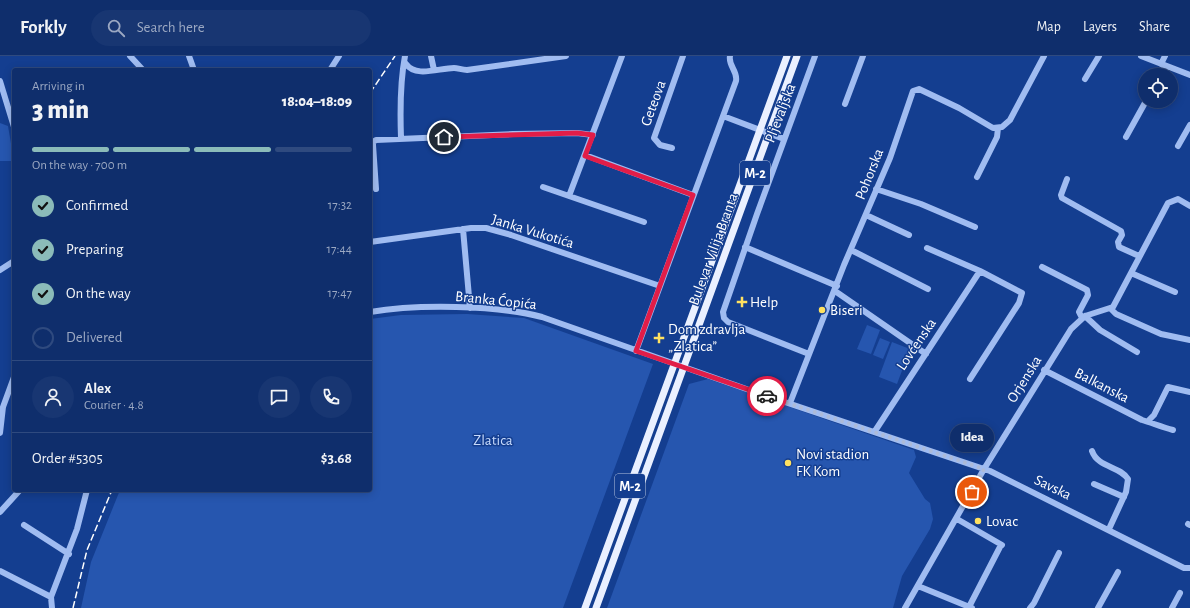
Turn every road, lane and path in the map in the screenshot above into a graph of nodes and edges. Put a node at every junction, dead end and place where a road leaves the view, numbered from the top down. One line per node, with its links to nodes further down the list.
1 (130, 56): 20 (street)
2 (189, 56): 21 (street)
3 (339, 56): 22 (street)
4 (405, 56): 18 (street)
5 (431, 56): 23 (street)
6 (566, 56): 23 (street)
7 (622, 56): 35 (street)
8 (684, 56): 40 (street, Geteova)
9 (730, 56): 29 (street)
10 (787, 56): 33 (main road, Bulevar Vilija Branta / M-2)
11 (798, 56): 34 (main road, Bulevar Vilija Branta / M-2)
12 (815, 56): 38 (street, Pljevaljska)
13 (863, 56): 27 (street)
14 (1044, 56): 32 (street)
15 (1099, 56): 25 (street)
16 (1142, 56): 19 (street)
17 (1165, 56): 19 (street)
18 (406, 64): 23 (street); 37 (street)
19 (1163, 66): 24 (street)
20 (141, 68)
21 (193, 68)
22 (331, 68)
23 (434, 70)
24 (1190, 75)
25 (1085, 79)
26 (0, 81): 30 (street)
27 (845, 104)
28 (1142, 108): 36 (street)
29 (723, 116): 33 (street); 47 (street)
30 (12, 120)
31 (1190, 125): 39 (street)
32 (998, 128): 42 (street); 46 (street, Pohorska)
33 (760, 130): 34 (street); 78 (main road, Bulevar Vilija Branta / M-2)
34 (769, 133): 38 (street); 79 (main road, Bulevar Vilija Branta / M-2)
35 (593, 135): 37 (street); 41 (street)
36 (1126, 137)
37 (401, 138): 45 (street)
38 (784, 139): 56 (street, Pljevaljska)
39 (1178, 146)
40 (672, 148)
41 (585, 156): 47 (street); 48 (street)
42 (977, 177)
43 (1067, 179): 59 (street)
44 (543, 187): 48 (street)
45 (376, 189)
46 (876, 189): 50 (street, Pohorska); 52 (street)
47 (693, 195): 65 (street)
48 (569, 196): 51 (street)
49 (1190, 206): 59 (street)
50 (866, 215): 54 (street); 58 (street, Pohorska)
51 (644, 222)
52 (975, 227)
53 (463, 229): 55 (street, Janka Vukotića); 65 (street, Janka Vukotića); 69 (street)
54 (909, 235)
55 (372, 242)
56 (745, 247): 66 (street); 76 (street, Pljevaljska)
57 (927, 248): 63 (street)
58 (851, 250): 66 (street, Pohorska); 67 (street)
59 (1139, 256): 64 (street)
60 (12, 263): 62 (street)
61 (1042, 267): 72 (street)
62 (0, 270)
63 (980, 272): 77 (street, Lovćenska); 81 (street)
64 (1131, 273): 68 (street); 70 (street)
65 (660, 286): 74 (street)
66 (836, 288): 76 (street, Pohorska); 77 (street)
67 (928, 289)
68 (1176, 292)
69 (470, 308): 71 (street, Branka Ćopića); 74 (street, Branka Ćopića)
70 (1111, 309): 72 (street); 73 (street)
71 (372, 312)
72 (1083, 317): 75 (street); 80 (street, Orjenska)
73 (1190, 340)
74 (636, 351): 78 (street, Branka Ćopića)
75 (1137, 352)
76 (809, 354): 84 (street, Pohorska)
77 (926, 354): 87 (street, Lovćenska)
78 (674, 364): 79 (street, Branka Ćopića); 109 (main road, Bulevar Vilija Branta / M-2)
79 (684, 367): 84 (street, Branka Ćopića); 110 (main road, Bulevar Vilija Branta / M-2)
80 (1044, 370): 85 (street, Balkanska); 90 (street, Orjenska)
81 (970, 379)
82 (12, 382): 88 (street)
83 (1190, 392): 85 (street)
84 (790, 403): 87 (street, Branka Ćopića)
85 (1149, 420): 86 (street, Balkanska)
86 (1173, 430)
87 (875, 431): 90 (street, Savska)
88 (0, 433)
89 (1092, 451): 94 (street)
90 (984, 469): 96 (street, Orjenska); 98 (street, Savska)
91 (1094, 484): 94 (street)
92 (18, 492): 95 (street)
93 (86, 492): 100 (street)
94 (1124, 497): 98 (street)
95 (0, 512)
96 (957, 519): 104 (street, Orjenska); 107 (street)
97 (24, 525): 100 (street)
98 (1109, 529): 101 (street, Savska)
99 (1059, 553): 112 (street)
100 (69, 554): 106 (street)
101 (1190, 568)
102 (0, 571): 106 (street)
103 (1118, 572): 113 (street)
104 (918, 586): 107 (street); 111 (street, Orjenska)
105 (1180, 593): 114 (street)
106 (51, 597): 108 (street)
107 (970, 607)
108 (52, 608)
109 (585, 608)
110 (596, 608)
111 (905, 608)
112 (1030, 608)
113 (1098, 608)
114 (1172, 608)

